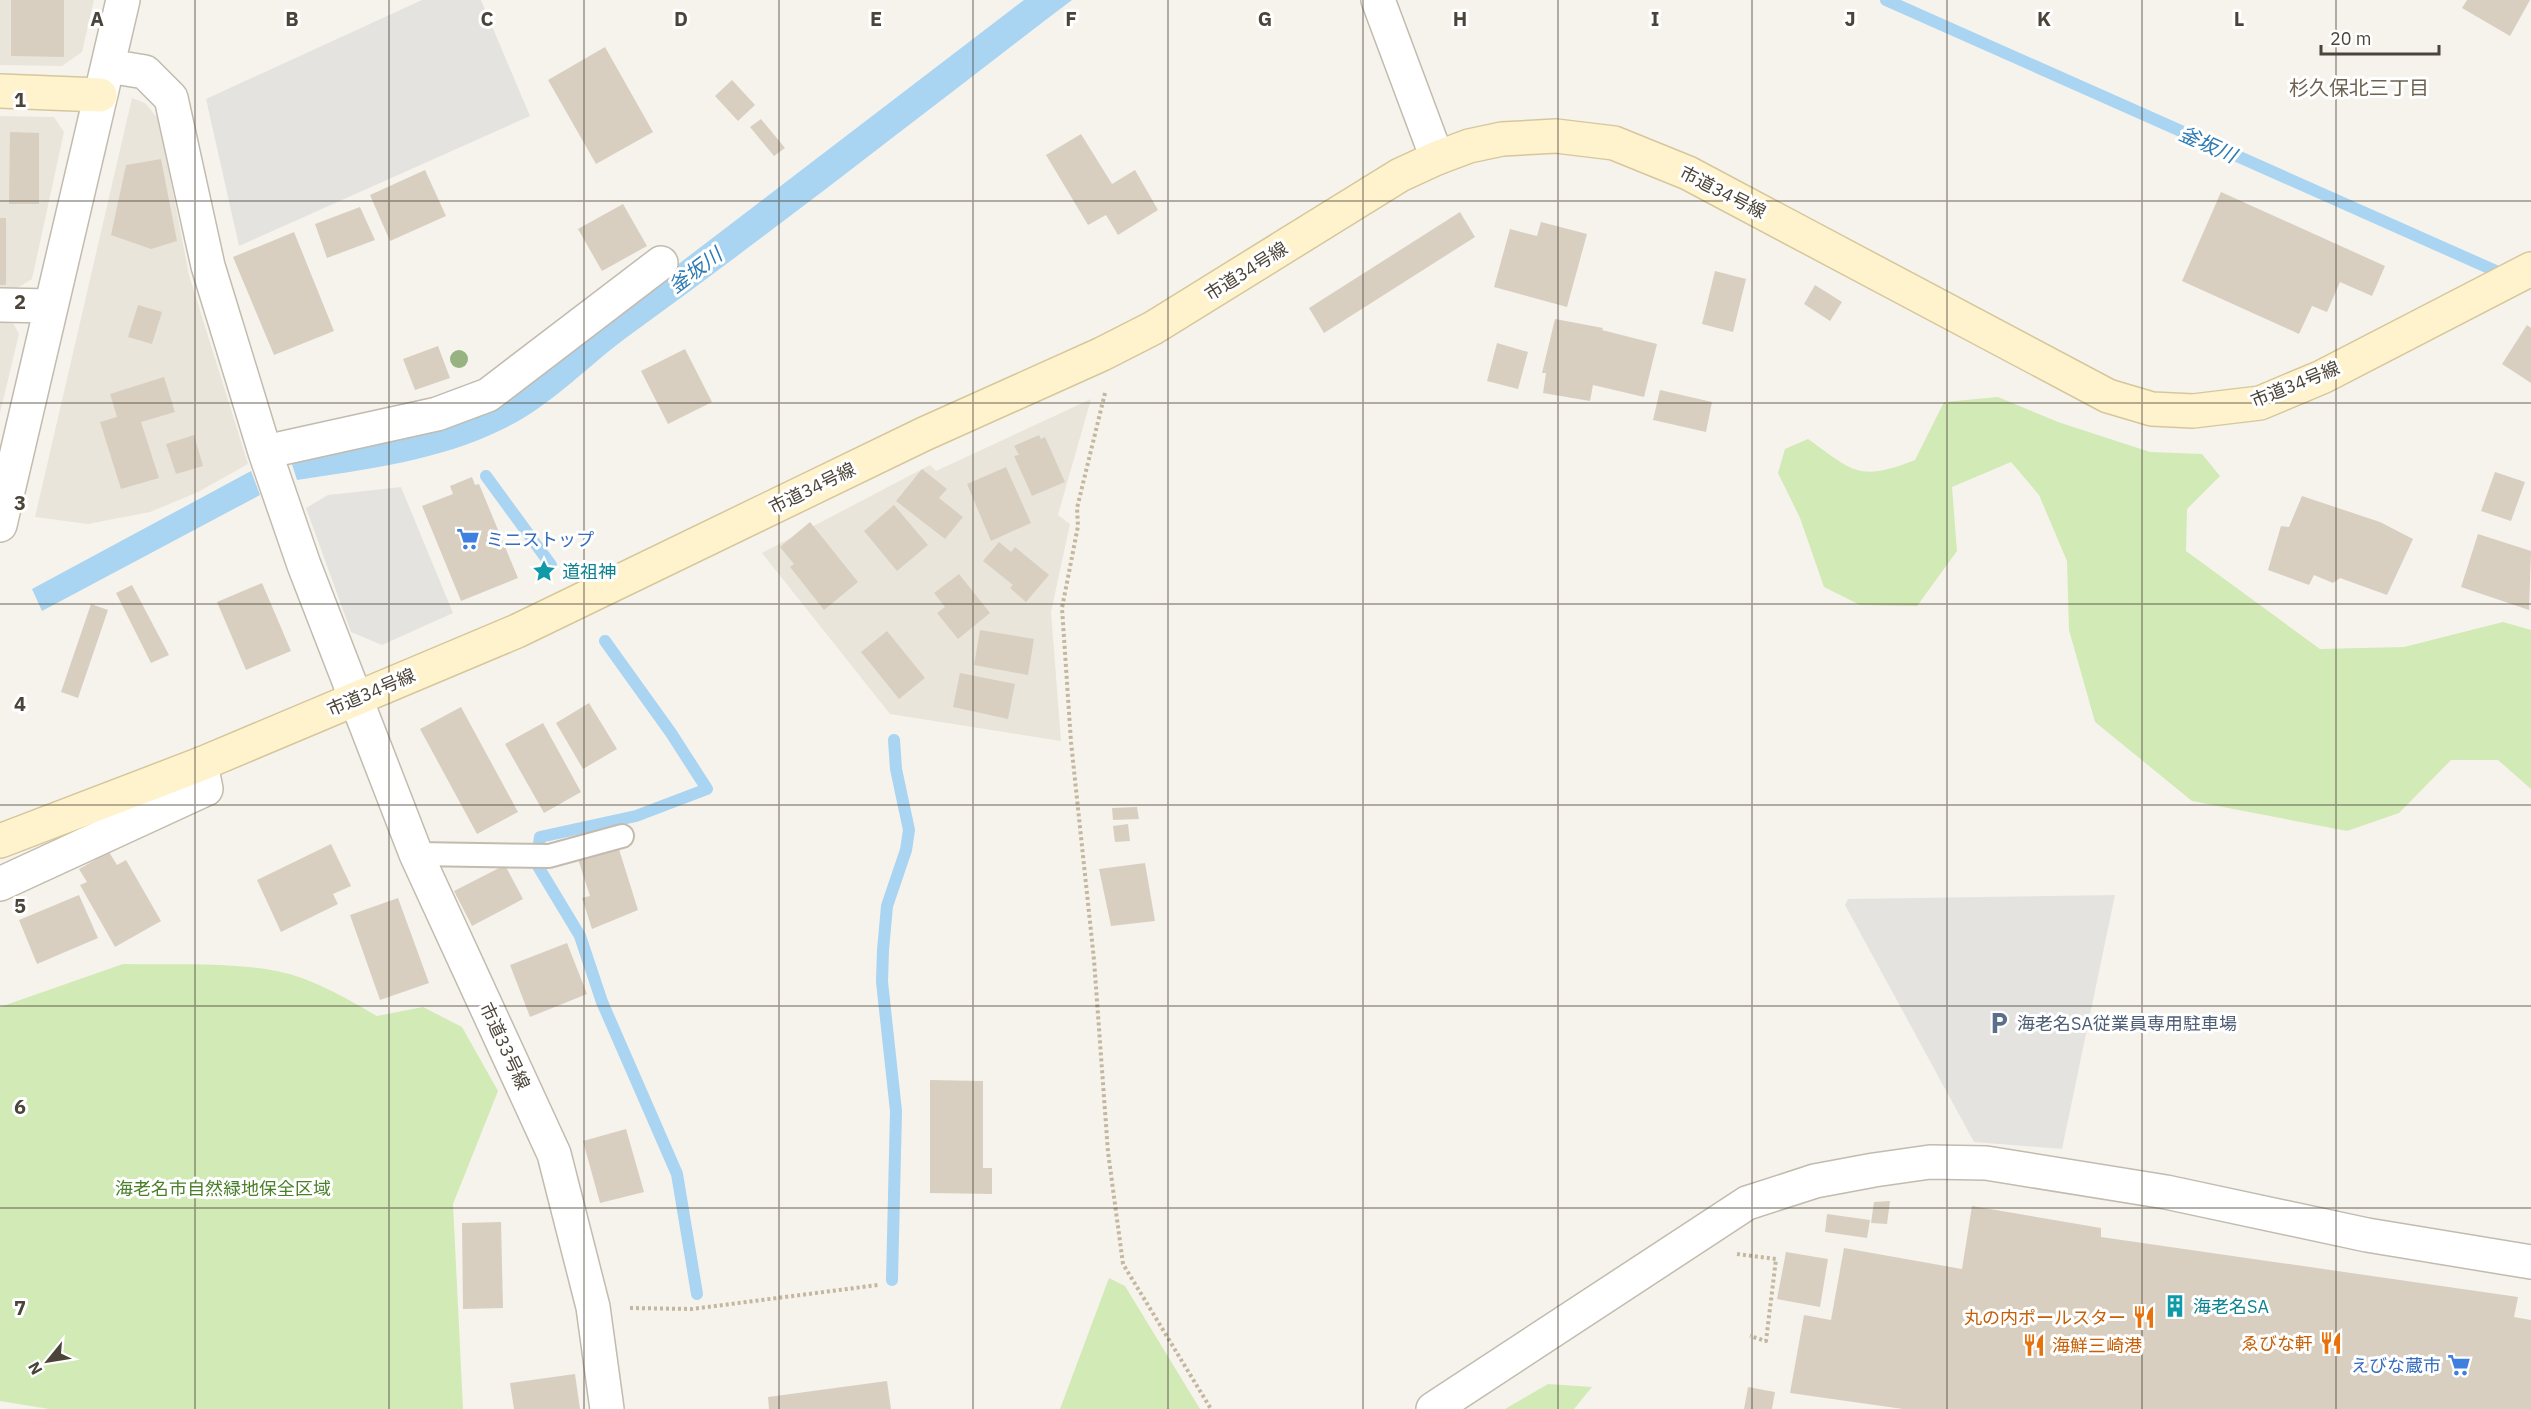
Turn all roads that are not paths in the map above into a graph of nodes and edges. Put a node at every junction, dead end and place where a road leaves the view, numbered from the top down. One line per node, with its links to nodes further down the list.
1 (123, 0): 3 (street)
2 (1377, 0): 5 (street)
3 (104, 80): 4 (street); 9 (street); 10 (street, 市道33号線)
4 (0, 91)
5 (1437, 158): 7 (street, 市道34号線); 12 (street, 市道34号線)
6 (661, 263): 10 (street)
7 (2531, 269)
8 (0, 305): 9 (street)
9 (51, 306): 11 (street)
10 (264, 452): 12 (street, 市道33号線)
11 (2, 510)
12 (355, 698): 13 (street, 市道34号線); 16 (street, 市道33号線)
13 (201, 764): 15 (street, 市道34号線); 17 (street)
14 (622, 836): 16 (lane)
15 (0, 842)
16 (416, 854): 19 (street, 市道33号線)
17 (0, 884)
18 (2531, 1262): 20 (street)
19 (608, 1409)
20 (1433, 1409)

